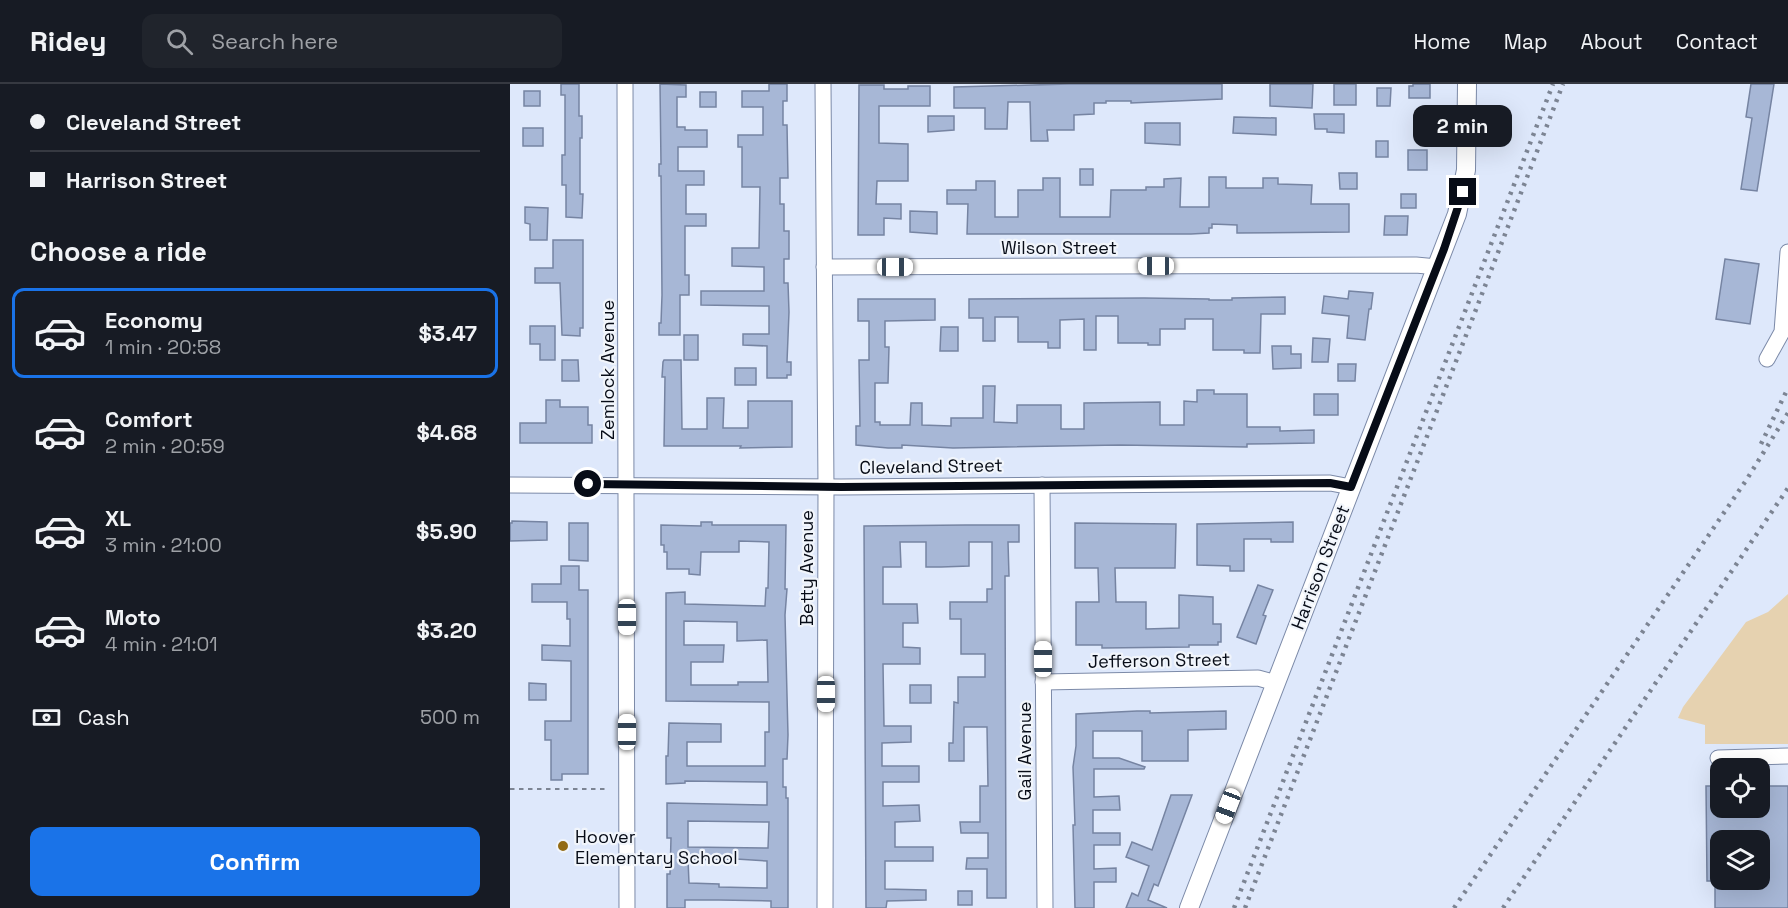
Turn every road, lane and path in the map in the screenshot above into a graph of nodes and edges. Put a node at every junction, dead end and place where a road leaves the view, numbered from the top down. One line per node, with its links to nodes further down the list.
1 (625, 84): 9 (street, Zemlock Avenue)
2 (824, 84): 5 (street, Betty Avenue)
3 (1467, 84): 6 (main road, Harrison Street)
4 (1788, 252): 7 (street)
5 (824, 267): 6 (street, Wilson Street); 11 (street, Betty Avenue)
6 (1437, 267): 12 (main road, Harrison Street)
7 (1767, 359)
8 (510, 485): 9 (street, Cleveland Street)
9 (627, 485): 11 (street, Cleveland Street); 19 (street, Zemlock Avenue)
10 (1042, 485): 11 (street, Cleveland Street); 12 (street, Cleveland Street); 13 (street, Gail Avenue)
11 (826, 487): 20 (street, Betty Avenue)
12 (1351, 487): 14 (main road, Harrison Street)
13 (1043, 682): 14 (street, Jefferson Street); 21 (street, Gail Avenue)
14 (1276, 683): 22 (main road, Harrison Street)
15 (1788, 756): 16 (street)
16 (1718, 758)
17 (510, 789): 18 (path)
18 (608, 789)
19 (627, 908)
20 (825, 908)
21 (1045, 908)
22 (1189, 908)

